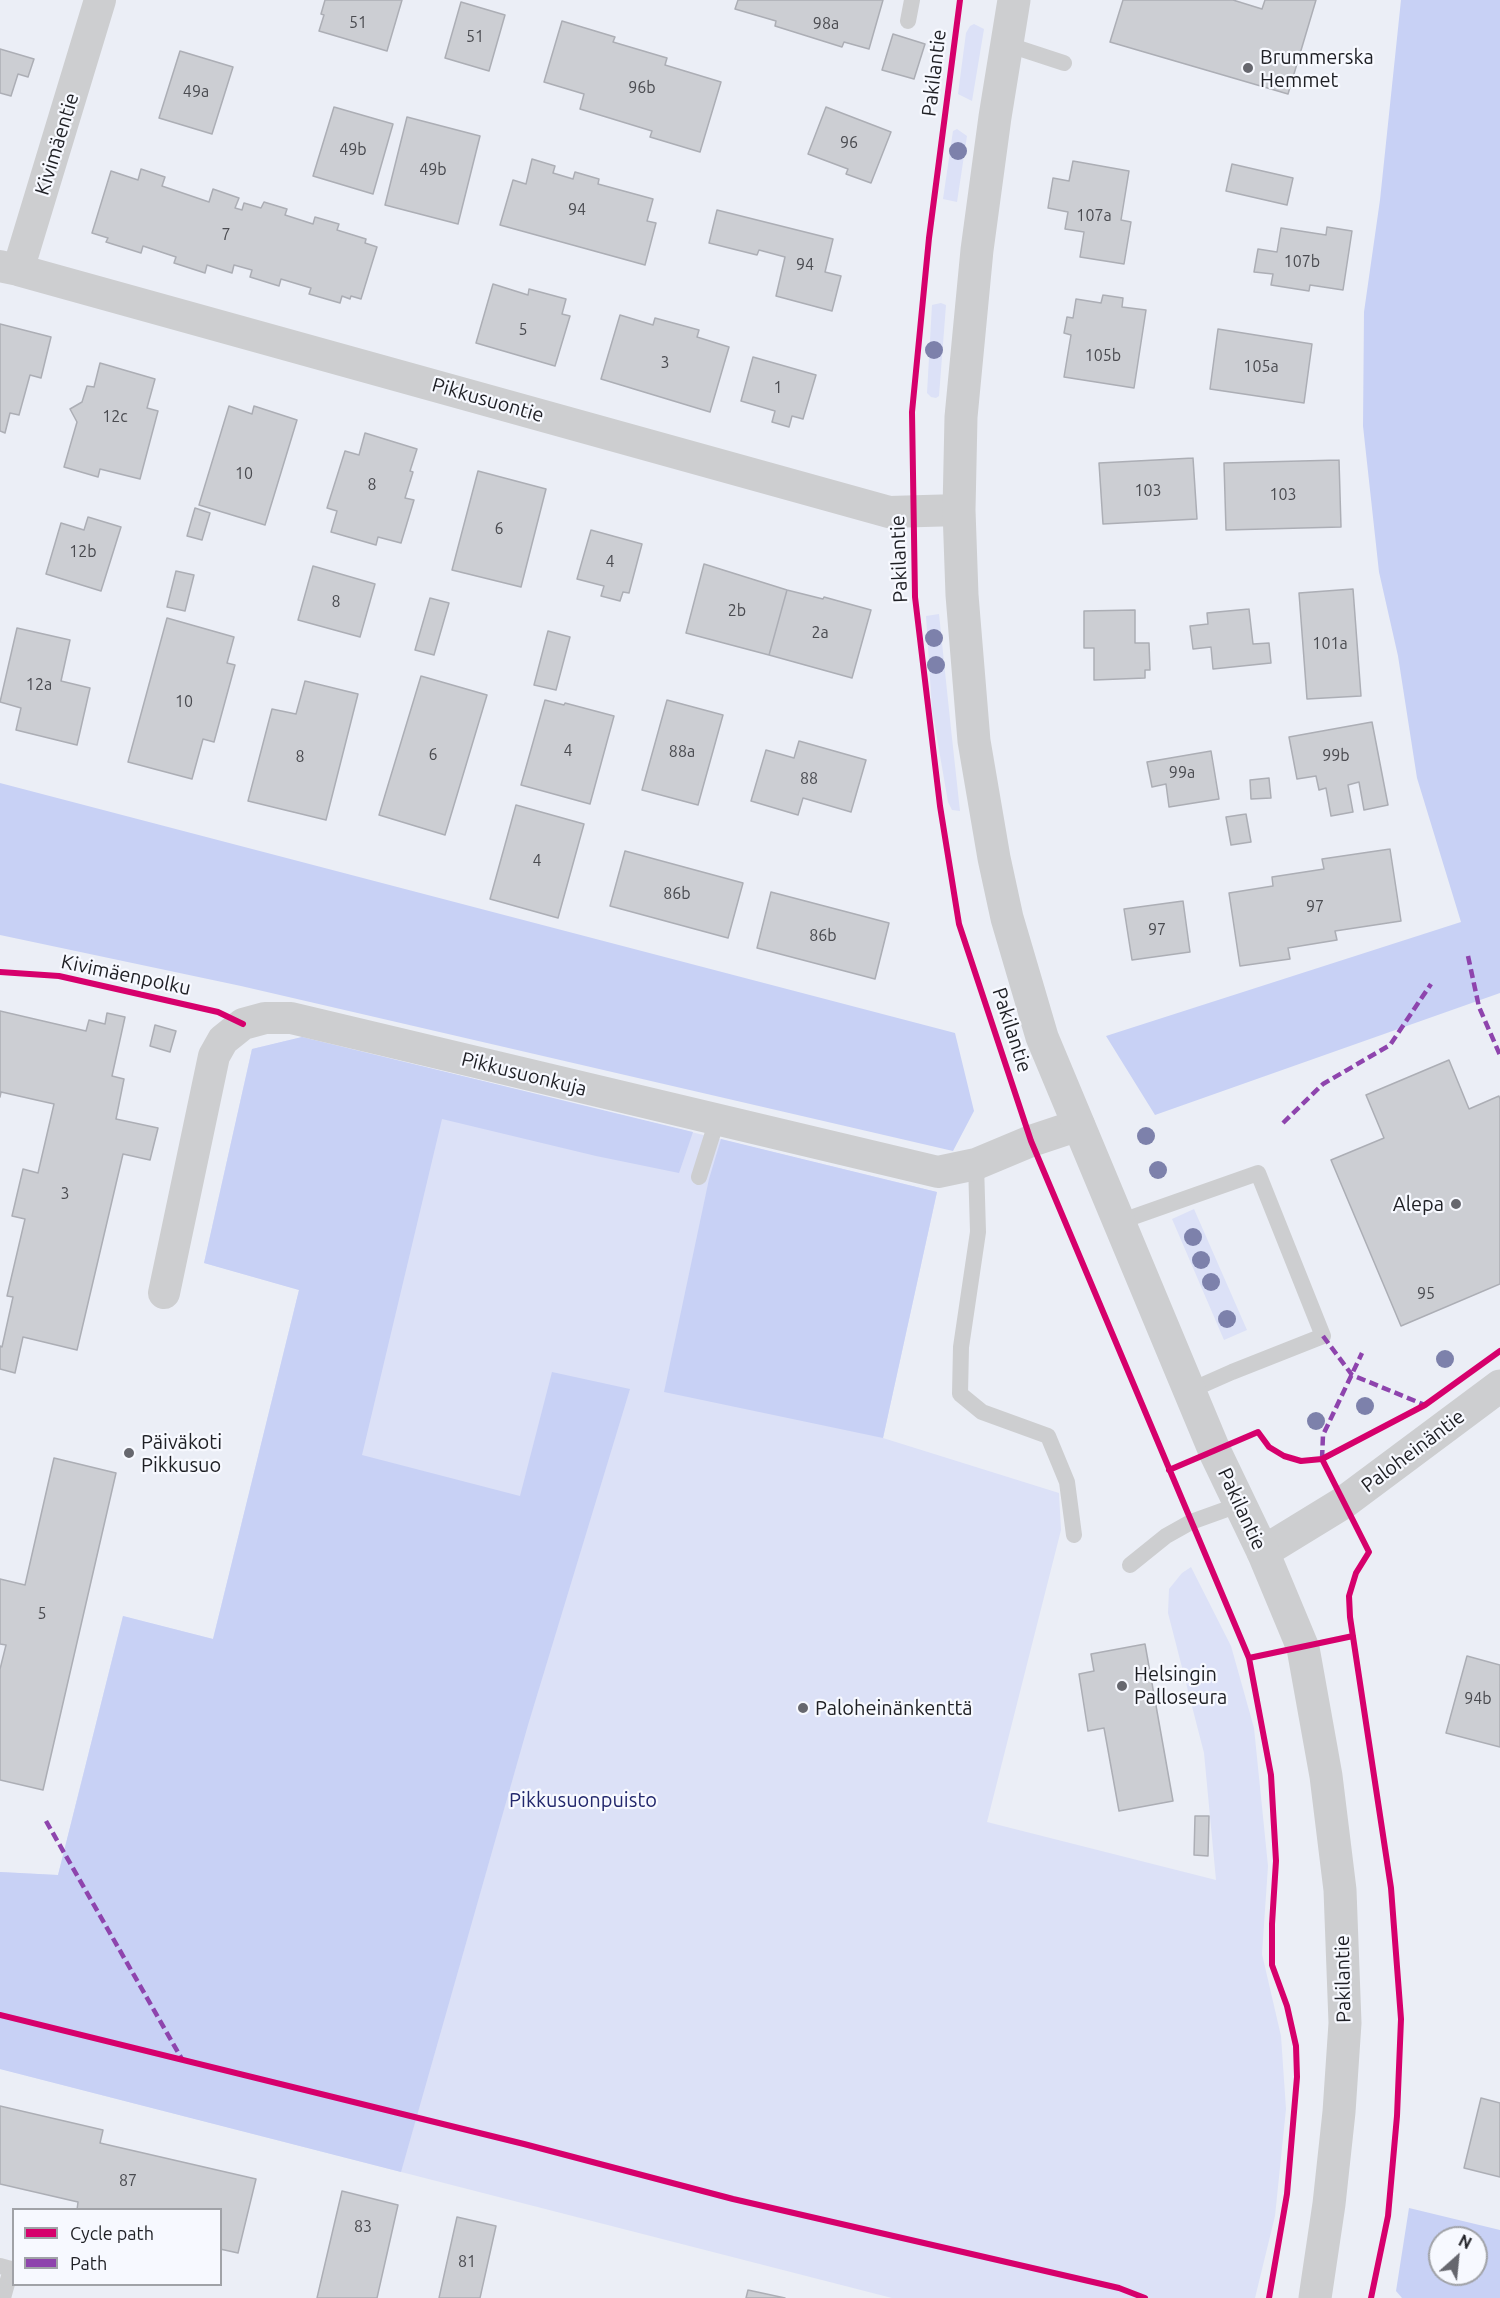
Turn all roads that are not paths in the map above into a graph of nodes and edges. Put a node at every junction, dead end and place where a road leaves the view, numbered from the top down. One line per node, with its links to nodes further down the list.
1 (100, 0): 7 (street, Kivimäentie)
2 (912, 0): 4 (lane)
3 (1014, 0): 5 (main road, Pakilantie)
4 (908, 21)
5 (1006, 44): 6 (lane); 8 (main road, Pakilantie)
6 (1064, 63)
7 (9, 268): 8 (street, Pikkusuontie)
8 (960, 510): 10 (main road, Pakilantie)
9 (717, 1120): 11 (street, Pikkusuonkuja); 12 (lane); 14 (street, Pikkusuonkuja)
10 (1079, 1125): 11 (street, Pikkusuonkuja); 13 (main road, Pakilantie)
11 (976, 1164): 18 (lane)
12 (699, 1177)
13 (1119, 1222): 16 (main road, Pakilantie); 16 (lane)
14 (164, 1293)
15 (1500, 1386): 19 (main road, Paloheinäntie)
16 (1189, 1391): 17 (main road, Pakilantie)
17 (1241, 1504): 19 (main road, Pakilantie); 20 (lane)
18 (1074, 1535)
19 (1263, 1552): 23 (main road, Pakilantie)
20 (1130, 1565)
21 (0, 2266): 22 (lane)
22 (3, 2298)
23 (1315, 2298)

